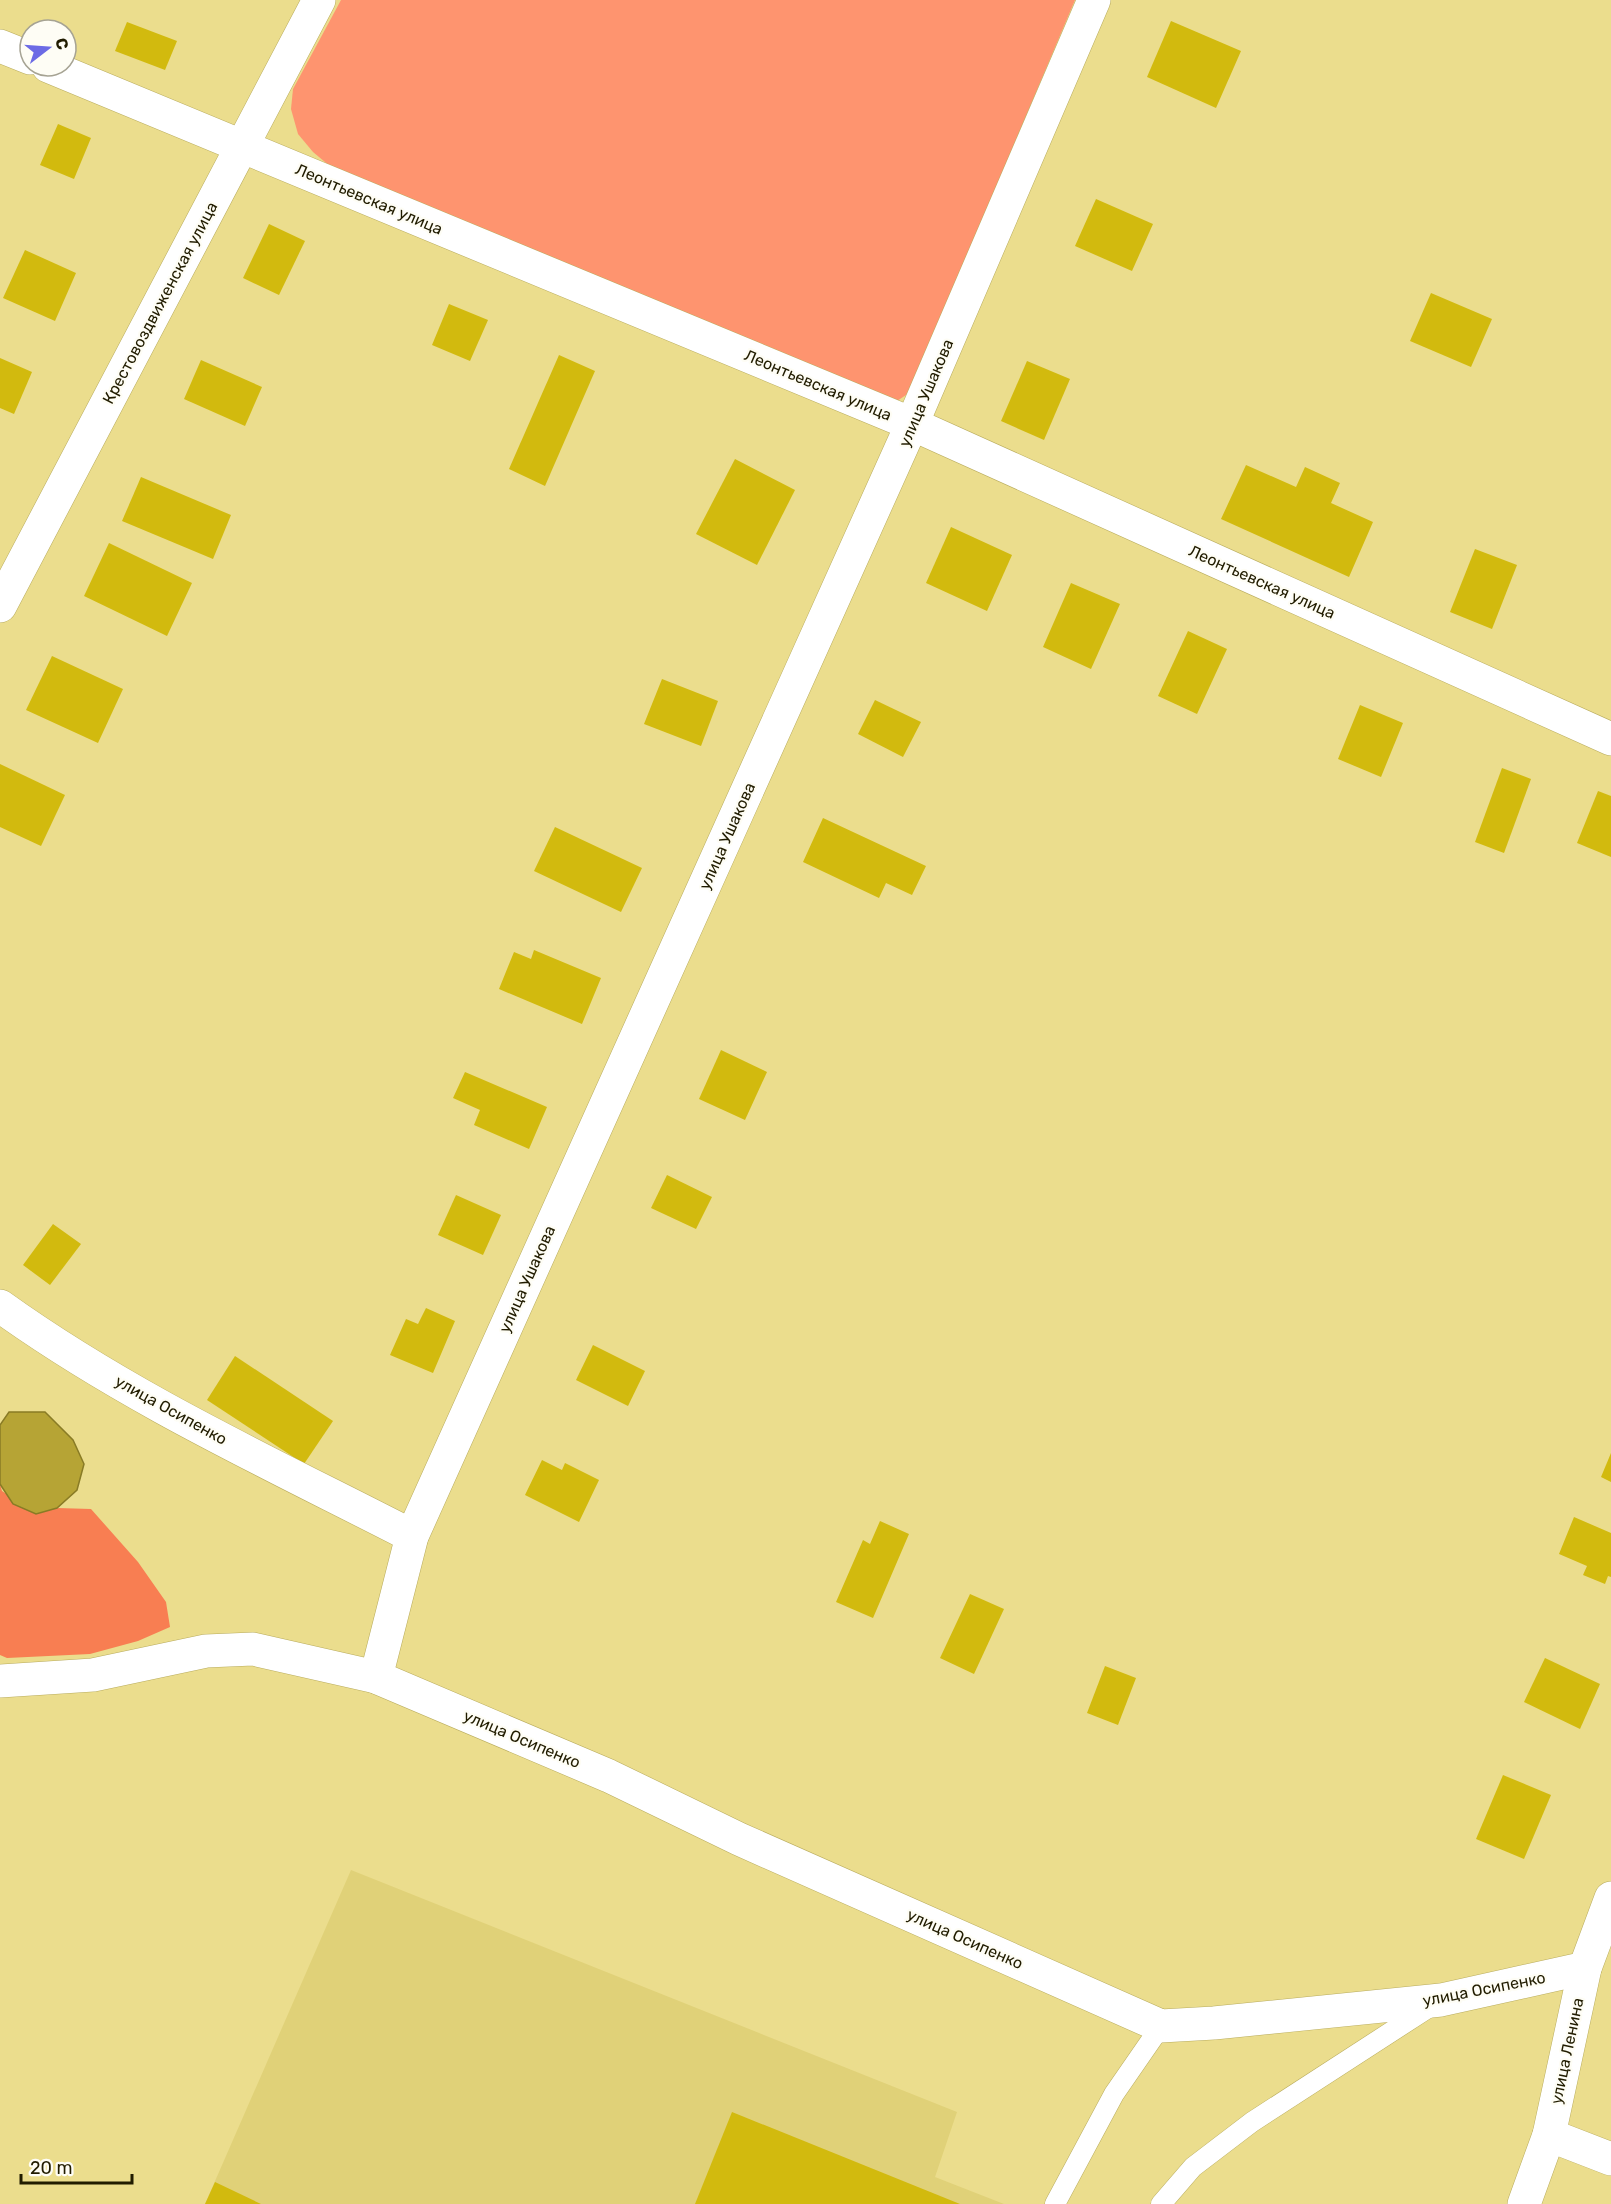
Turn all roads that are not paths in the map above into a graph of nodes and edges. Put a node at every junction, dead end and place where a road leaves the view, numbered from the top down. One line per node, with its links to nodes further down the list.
1 (319, 0): 6 (street, Крестовоздвиженская улица)
2 (1094, 0): 7 (street, улица Ушакова)
3 (0, 46): 4 (street)
4 (18, 53)
5 (77, 78): 6 (street, Леонтьевская улица)
6 (242, 146): 7 (street, Леонтьевская улица); 8 (street, Крестовоздвиженская улица)
7 (912, 424): 9 (street, Леонтьевская улица); 11 (street, улица Ушакова)
8 (0, 606)
9 (1611, 739)
10 (0, 1306): 11 (street, улица Осипенко)
11 (412, 1536): 12 (street, улица Ушакова)
12 (376, 1677): 13 (street, улица Осипенко); 17 (street, улица Осипенко)
13 (0, 1681)
14 (1611, 1898): 15 (street, улица Ленина)
15 (1585, 1968): 16 (street, улица Осипенко); 18 (street, улица Ленина)
16 (1441, 2000): 17 (street, улица Осипенко); 21 (lane)
17 (1161, 2026): 20 (lane)
18 (1549, 2135): 19 (street); 22 (street, улица Ленина)
19 (1611, 2159)
20 (1055, 2204)
21 (1161, 2204)
22 (1524, 2204)

